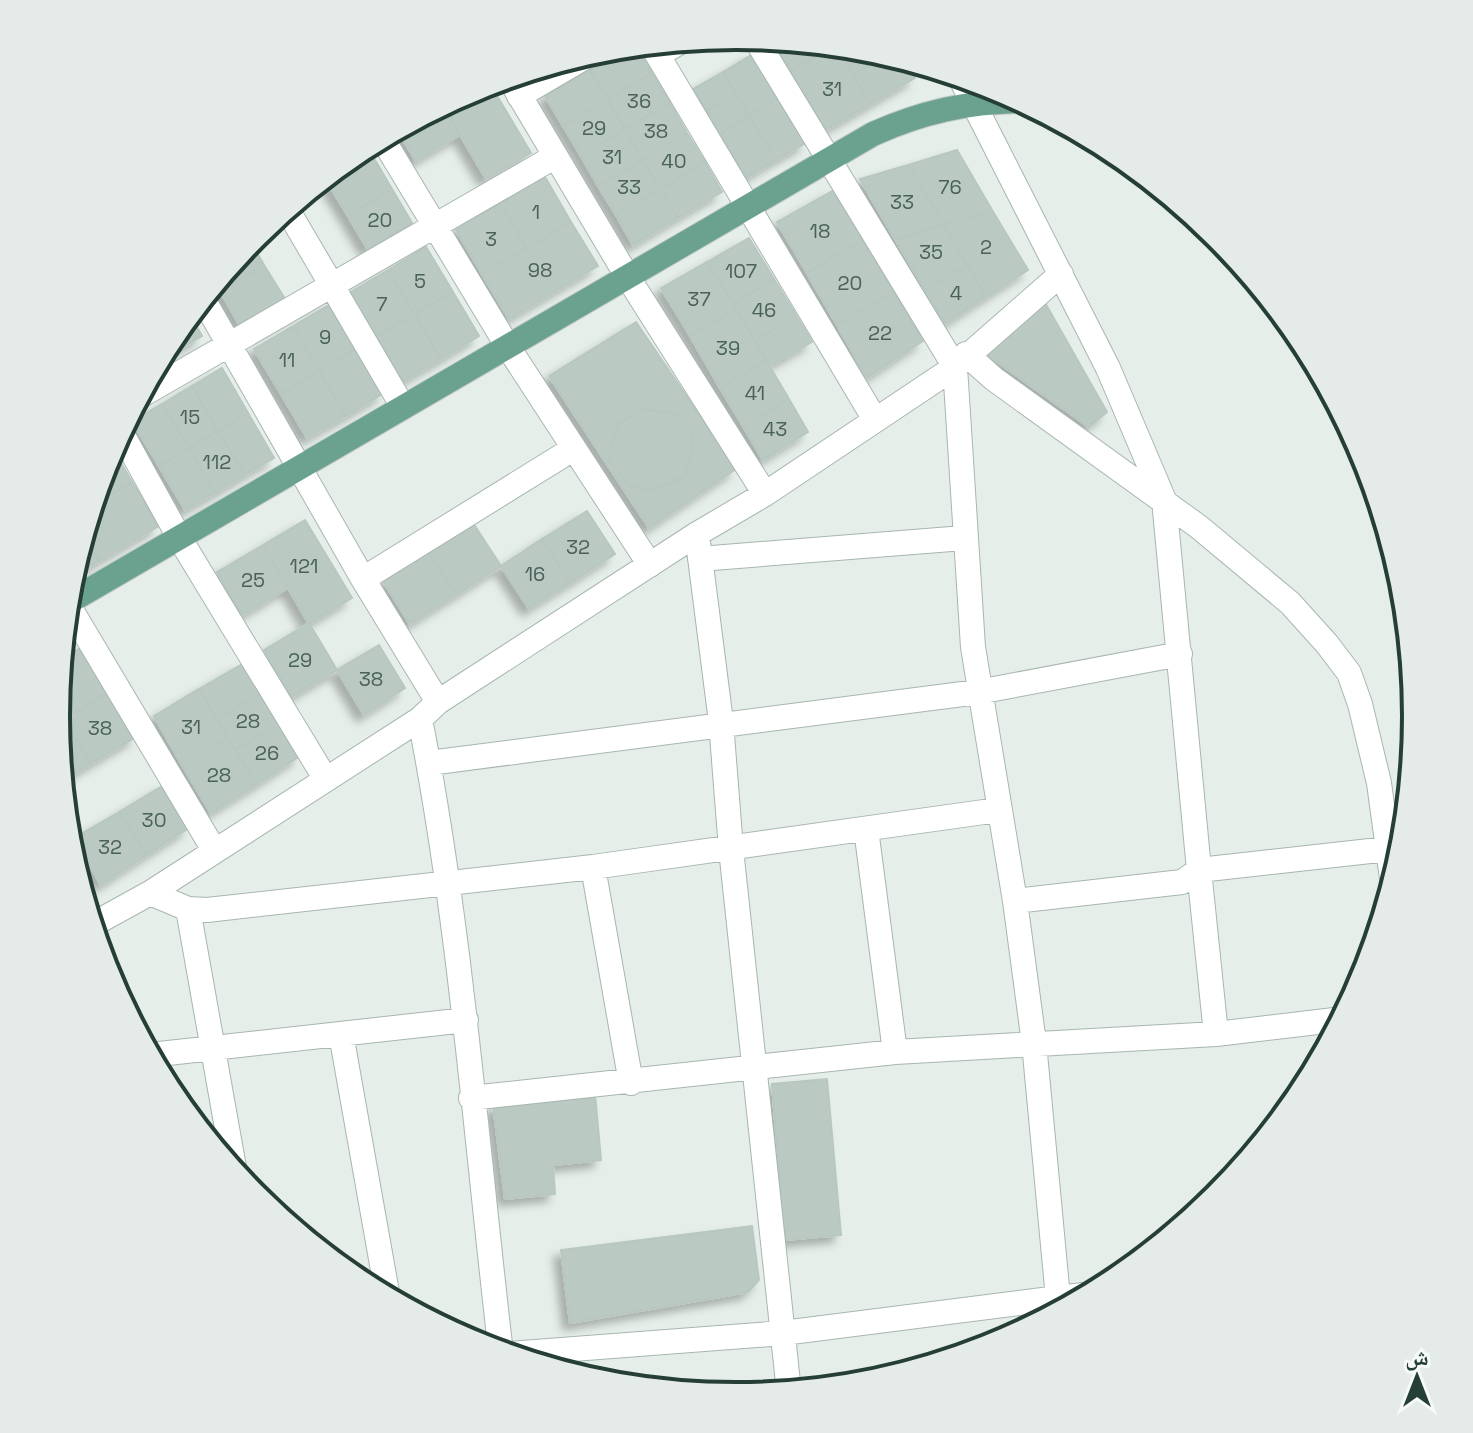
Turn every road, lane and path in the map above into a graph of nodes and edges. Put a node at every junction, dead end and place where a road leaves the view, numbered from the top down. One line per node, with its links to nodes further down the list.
1 (763, 51): 9 (street)
2 (657, 55): 10 (street)
3 (515, 88): 8 (street)
4 (970, 92): 5 (street)
5 (975, 101): 6 (main road); 9 (main road); 13 (street)
6 (992, 101)
7 (388, 148): 12 (street)
8 (554, 157): 12 (street); 14 (street)
9 (828, 160): 10 (main road); 19 (street)
10 (747, 207): 14 (main road); 22 (street)
11 (293, 219): 15 (street)
12 (436, 226): 15 (street); 18 (street)
13 (1061, 274): 19 (street); 27 (street)
14 (627, 276): 18 (main road); 26 (street)
15 (331, 288): 17 (street); 21 (street)
16 (209, 310): 17 (street)
17 (230, 345): 20 (street); 25 (street)
18 (508, 347): 21 (main road); 24 (street)
19 (961, 360): 22 (street); 27 (street); 29 (street)
20 (157, 386)
21 (403, 407): 25 (main road)
22 (874, 418): 26 (street)
23 (128, 445): 30 (street)
24 (573, 449): 32 (street); 33 (street)
25 (301, 469): 30 (main road); 33 (street)
26 (765, 494): 28 (street)
27 (1164, 500): 36 (street); 45 (street)
28 (697, 534): 31 (street); 32 (street)
29 (964, 538): 31 (street); 37 (street)
30 (180, 539): 34 (main road); 41 (street)
31 (700, 559): 39 (street)
32 (650, 565): 38 (street)
33 (363, 579): 38 (street)
34 (82, 595)
35 (77, 621): 46 (street)
36 (1180, 654): 37 (street); 49 (street)
37 (978, 692): 39 (street); 42 (street)
38 (429, 710): 40 (street); 41 (street)
39 (721, 722): 40 (street); 44 (street)
40 (429, 763): 50 (street)
41 (325, 778): 46 (street)
42 (998, 810): 43 (street); 52 (street)
43 (866, 829): 44 (street); 61 (street)
44 (731, 849): 48 (street); 63 (street)
45 (1388, 849): 47 (street); 49 (street)
46 (214, 850): 51 (street)
47 (1389, 853)
48 (593, 867): 50 (street); 64 (street)
49 (1199, 870): 52 (street); 58 (street)
50 (448, 885): 53 (street); 55 (street)
51 (150, 893): 53 (street); 54 (street)
52 (1015, 901): 59 (street)
53 (188, 909): 60 (street)
54 (100, 913)
55 (466, 1020): 57 (street); 65 (street)
56 (1329, 1021): 58 (street)
57 (341, 1034): 60 (street); 67 (street)
58 (1216, 1034): 59 (street)
59 (1034, 1043): 61 (street); 68 (street)
60 (215, 1047): 62 (street); 66 (street)
61 (895, 1052): 63 (street)
62 (161, 1054)
63 (755, 1065): 64 (street); 70 (street)
64 (631, 1083): 65 (street)
65 (471, 1098): 71 (street)
66 (232, 1152)
67 (385, 1283)
68 (1058, 1300)
69 (1046, 1306): 70 (street)
70 (783, 1333): 72 (street); 73 (street)
71 (499, 1339)
72 (535, 1352)
73 (788, 1381)

